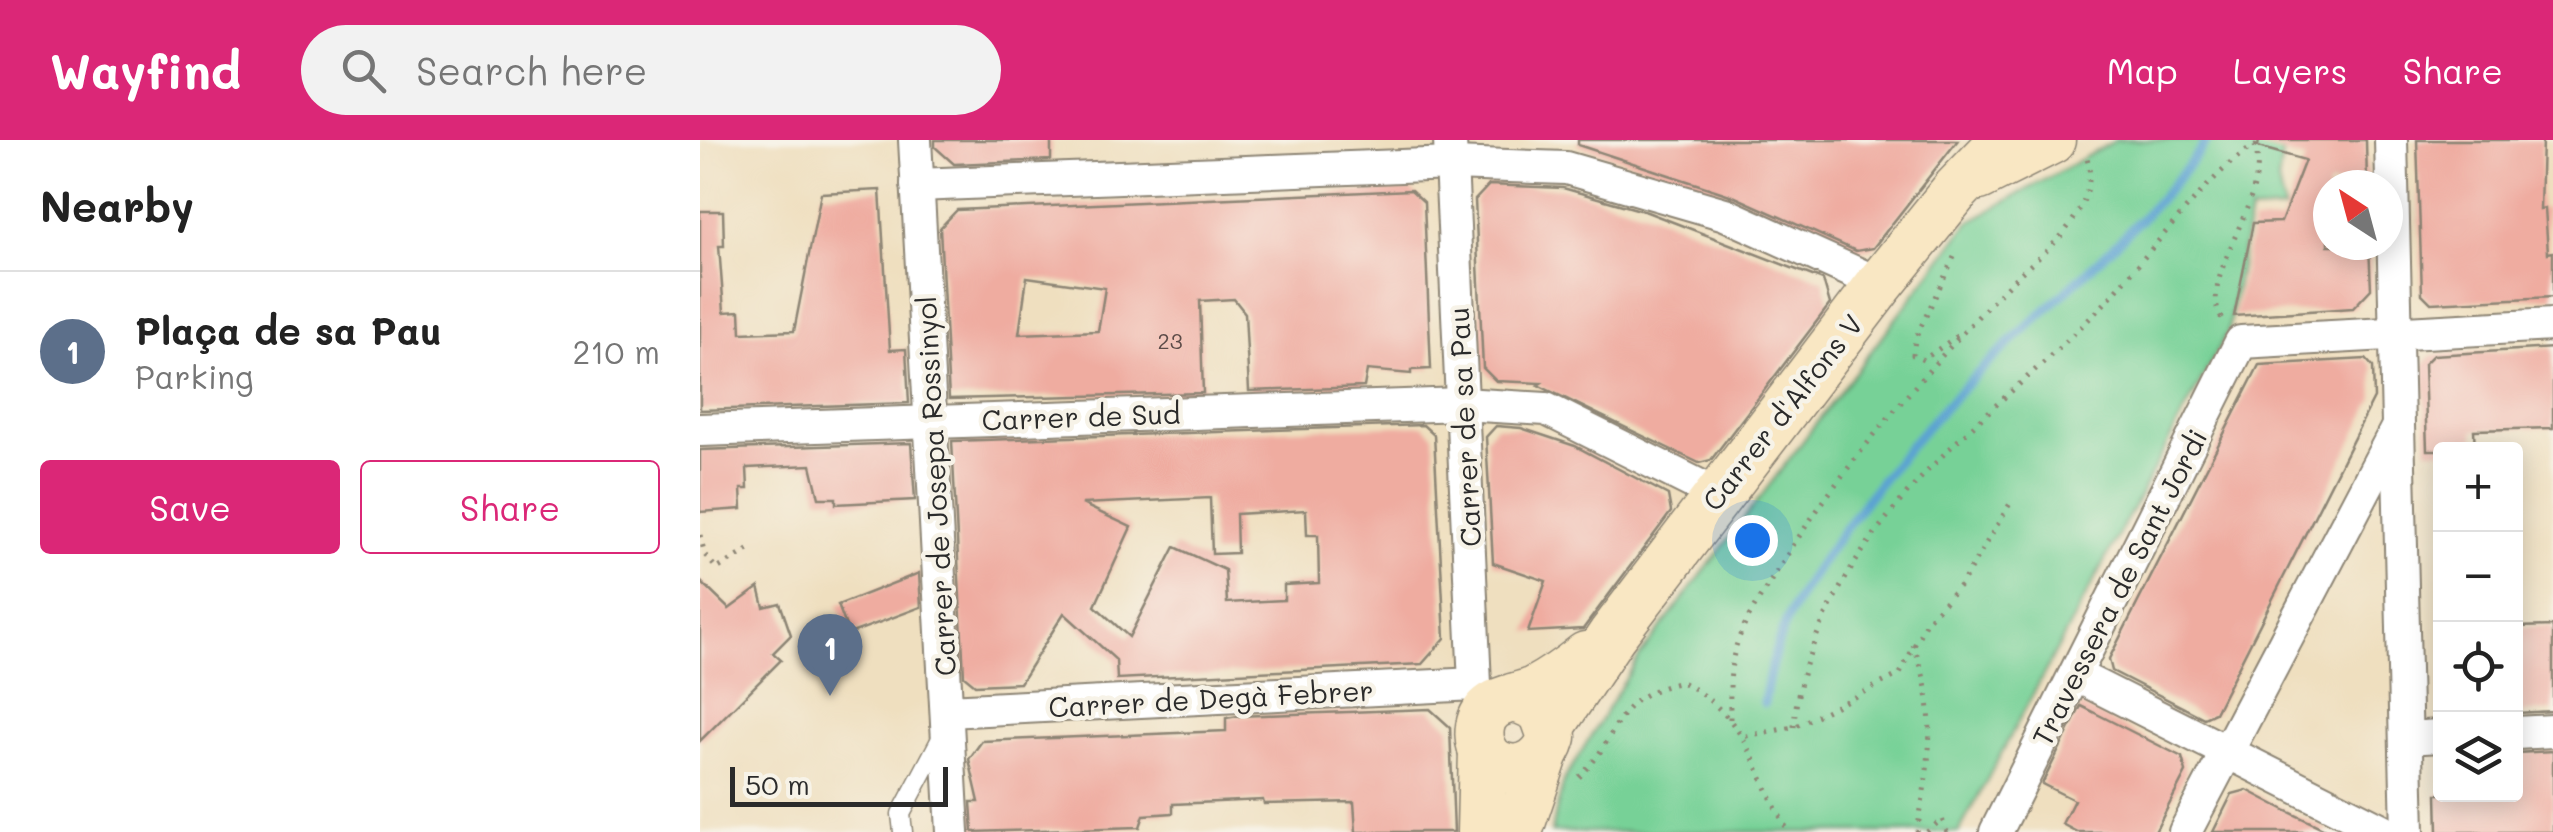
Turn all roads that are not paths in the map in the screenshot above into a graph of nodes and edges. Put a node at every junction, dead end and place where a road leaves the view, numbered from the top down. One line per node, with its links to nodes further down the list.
1 (916, 140): 6 (street, Carrer de Josepa Rossinyol)
2 (2004, 140): 7 (street, Carrer d'Alfons V)
3 (2391, 140): 10 (street)
4 (2066, 141): 7 (street, Carrer d'Alfons V)
5 (1451, 152): 6 (street); 8 (street); 11 (street, Carrer de sa Pau)
6 (917, 185): 12 (street, Carrer de Josepa Rossinyol)
7 (1955, 192): 8 (street, Carrer d'Alfons V)
8 (1880, 284): 15 (street, Carrer d'Alfons V)
9 (2553, 325): 10 (street)
10 (2396, 333): 13 (street); 16 (street, Travessera de Sant Jordi)
11 (1462, 404): 12 (street, Carrer de Sud); 15 (street, Carrer de Sud); 18 (street, Carrer de sa Pau)
12 (932, 420): 14 (street, Carrer de Sud); 17 (street, Carrer de Josepa Rossinyol)
13 (2398, 426): 22 (street); 23 (street)
14 (700, 430)
15 (1718, 495): 18 (street, Carrer d'Alfons V)
16 (2075, 675): 23 (street); 28 (street, Travessera de Sant Jordi)
17 (948, 718): 18 (street, Carrer de Degà Febrer); 24 (lane); 25 (street, Carrer de Josepa Rossinyol)
18 (1517, 729): 26 (street, Carrer de sa Pau); 27 (street, Carrer de sa Pau)
19 (2553, 731): 20 (street)
20 (2523, 733)
21 (2433, 736): 22 (street)
22 (2406, 738): 31 (street)
23 (2224, 753): 29 (street); 30 (street)
24 (903, 832)
25 (953, 832)
26 (1481, 832)
27 (1518, 832)
28 (1996, 832)
29 (2184, 832)
30 (2386, 832)
31 (2408, 832)

